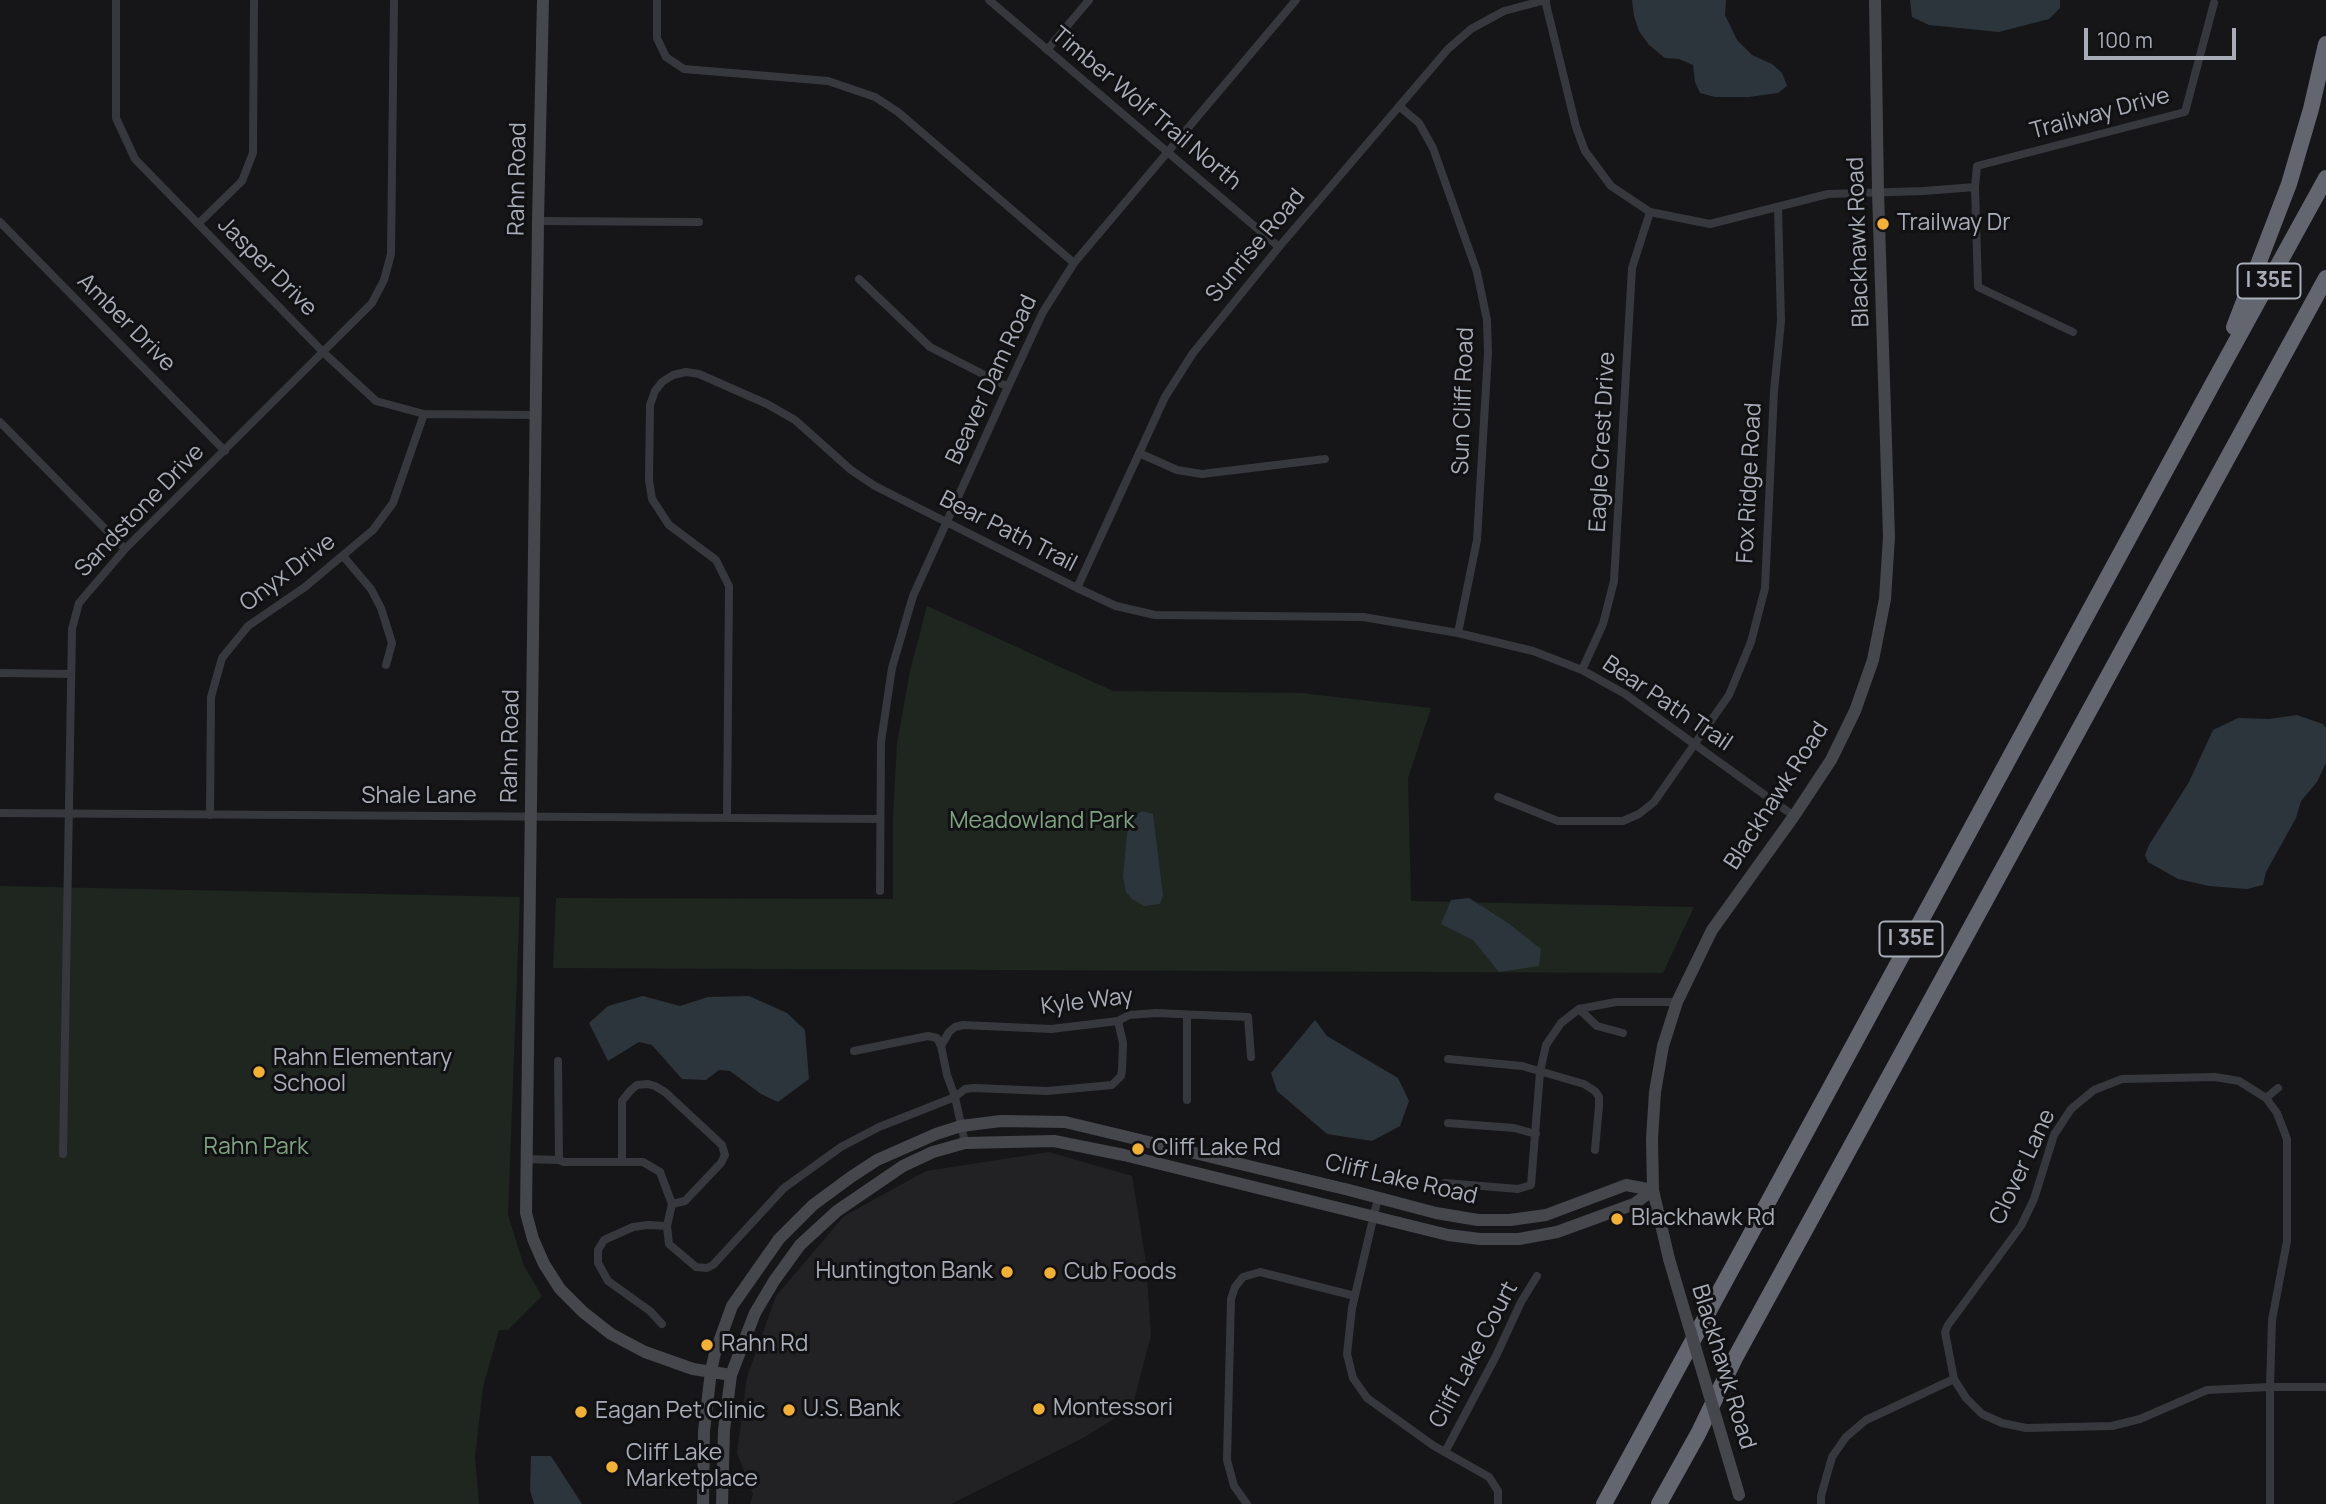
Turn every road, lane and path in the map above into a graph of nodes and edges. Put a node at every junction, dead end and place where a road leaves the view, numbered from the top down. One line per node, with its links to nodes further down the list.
1 (116, 0): 24 (street, Jasper Drive)
2 (254, 0): 24 (street)
3 (394, 0): 31 (street, Sandstone Drive)
4 (543, 0): 21 (street, Rahn Road)
5 (657, 0): 26 (street)
6 (989, 0): 13 (street, Timber Wolf Trail North)
7 (1089, 0): 13 (street)
8 (1296, 0): 15 (street, Beaver Dam Road)
9 (1546, 0): 14 (street, Sunrise Road); 20 (street)
10 (1875, 0): 18 (street, Blackhawk Road)
11 (2214, 3): 17 (street, Trailway Drive)
12 (2326, 44): 33 (highway)
13 (1047, 50): 15 (street, Timber Wolf Trail North)
14 (1399, 106): 25 (street, Sunrise Road); 45 (street, Sun Cliff Road)
15 (1167, 152): 25 (street, Timber Wolf Trail North); 26 (street, Beaver Dam Road)
16 (2326, 178): 33 (highway, I 35E)
17 (1975, 187): 18 (street); 30 (street)
18 (1878, 192): 19 (street); 55 (street, Blackhawk Road)
19 (1778, 207): 20 (street); 50 (street, Fox Ridge Road)
20 (1650, 212): 47 (street, Eagle Crest Drive)
21 (538, 220): 23 (street); 36 (street, Rahn Road)
22 (0, 222): 38 (street, Amber Drive)
23 (699, 222)
24 (198, 224): 31 (street, Jasper Drive)
25 (1279, 247): 39 (street, Sunrise Road)
26 (1074, 263): 34 (street, Beaver Dam Road)
27 (2326, 278): 32 (highway, I 35E)
28 (859, 279): 34 (street)
29 (2326, 298): 32 (highway)
30 (2073, 332)
31 (324, 353): 35 (street, Jasper Drive); 38 (street, Sandstone Drive)
32 (2281, 359): 98 (highway, I 35E)
33 (2212, 384): 101 (highway, I 35E)
34 (1008, 387): 41 (street, Beaver Dam Road)
35 (424, 414): 36 (street, Jasper Drive); 43 (street, Onyx Drive)
36 (536, 415): 56 (street, Rahn Road)
37 (0, 422): 42 (street)
38 (225, 451): 42 (street, Sandstone Drive)
39 (1139, 453): 40 (street); 44 (street, Sunrise Road)
40 (1325, 458)
41 (946, 522): 44 (street, Bear Path Trail); 57 (street, Bear Path Trail); 58 (street, Beaver Dam Road)
42 (125, 549): 49 (street, Sandstone Drive)
43 (343, 556): 46 (street); 54 (street, Onyx Drive)
44 (1077, 588): 45 (street, Bear Path Trail)
45 (1458, 633): 47 (street, Bear Path Trail)
46 (386, 665)
47 (1582, 670): 50 (street, Bear Path Trail)
48 (0, 673): 49 (street)
49 (71, 674): 53 (street, Sandstone Drive)
50 (1696, 745): 51 (street, Fox Ridge Road); 55 (street, Bear Path Trail)
51 (1498, 797)
52 (0, 813): 53 (street, Shale Lane)
53 (68, 814): 54 (street, Shale Lane); 80 (street, Sandstone Drive)
54 (210, 815): 56 (street, Shale Lane)
55 (1794, 816): 60 (street, Blackhawk Road)
56 (531, 817): 57 (street, Shale Lane); 81 (street, Rahn Road)
57 (727, 818): 58 (street, Shale Lane)
58 (880, 819): 59 (street, Beaver Dam Road)
59 (880, 891)
60 (1677, 1002): 61 (street); 85 (street, Blackhawk Road)
61 (1579, 1009): 64 (street); 70 (street)
62 (1188, 1015): 63 (street, Kyle Way); 67 (street, Kyle Way); 74 (street)
63 (1118, 1021): 65 (street, Kyle Way); 72 (street)
64 (1623, 1033)
65 (941, 1046): 66 (street); 72 (street)
66 (854, 1051)
67 (1251, 1057)
68 (1448, 1059): 70 (street)
69 (558, 1061): 82 (street)
70 (1540, 1072): 77 (street); 79 (street)
71 (2278, 1088): 73 (street)
72 (955, 1097): 76 (street); 89 (street)
73 (2266, 1098): 95 (street, Clover Lane); 96 (street)
74 (1187, 1100)
75 (1448, 1123): 77 (street)
76 (961, 1126): 78 (street); 86 (street, Cliff Lake Road); 93 (street, Cliff Lake Road)
77 (1536, 1133): 84 (street)
78 (965, 1143): 88 (street, Cliff Lake Road); 94 (street, Cliff Lake Road)
79 (1595, 1150)
80 (63, 1154)
81 (526, 1159): 82 (street); 93 (street, Rahn Road)
82 (559, 1160): 83 (street)
83 (622, 1161): 87 (street); 87 (street)
84 (1445, 1183)
85 (1653, 1189): 86 (street, Cliff Lake Road); 88 (street, Cliff Lake Road); 100 (street, Blackhawk Road, bridge)
86 (1378, 1198): 88 (street)
87 (672, 1204): 89 (street)
88 (1374, 1217): 91 (street)
89 (667, 1226): 92 (street)
90 (1537, 1276): 99 (street, Cliff Lake Court)
91 (1354, 1296): 99 (street); 104 (street)
92 (662, 1324)
93 (710, 1371): 94 (street, Rahn Road); 102 (street, Cliff Lake Road)
94 (731, 1375): 103 (street, Cliff Lake Road)
95 (1954, 1379): 96 (street); 108 (street)
96 (2270, 1387): 97 (street); 109 (street)
97 (2326, 1387)
98 (1698, 1434): 106 (highway, I 35E); 107 (highway)
99 (1445, 1452): 105 (street)
100 (1741, 1499)
101 (1606, 1501)
102 (703, 1504)
103 (722, 1504)
104 (1247, 1504)
105 (1498, 1504)
106 (1659, 1504)
107 (1670, 1504)
108 (1821, 1504)
109 (2270, 1504)

